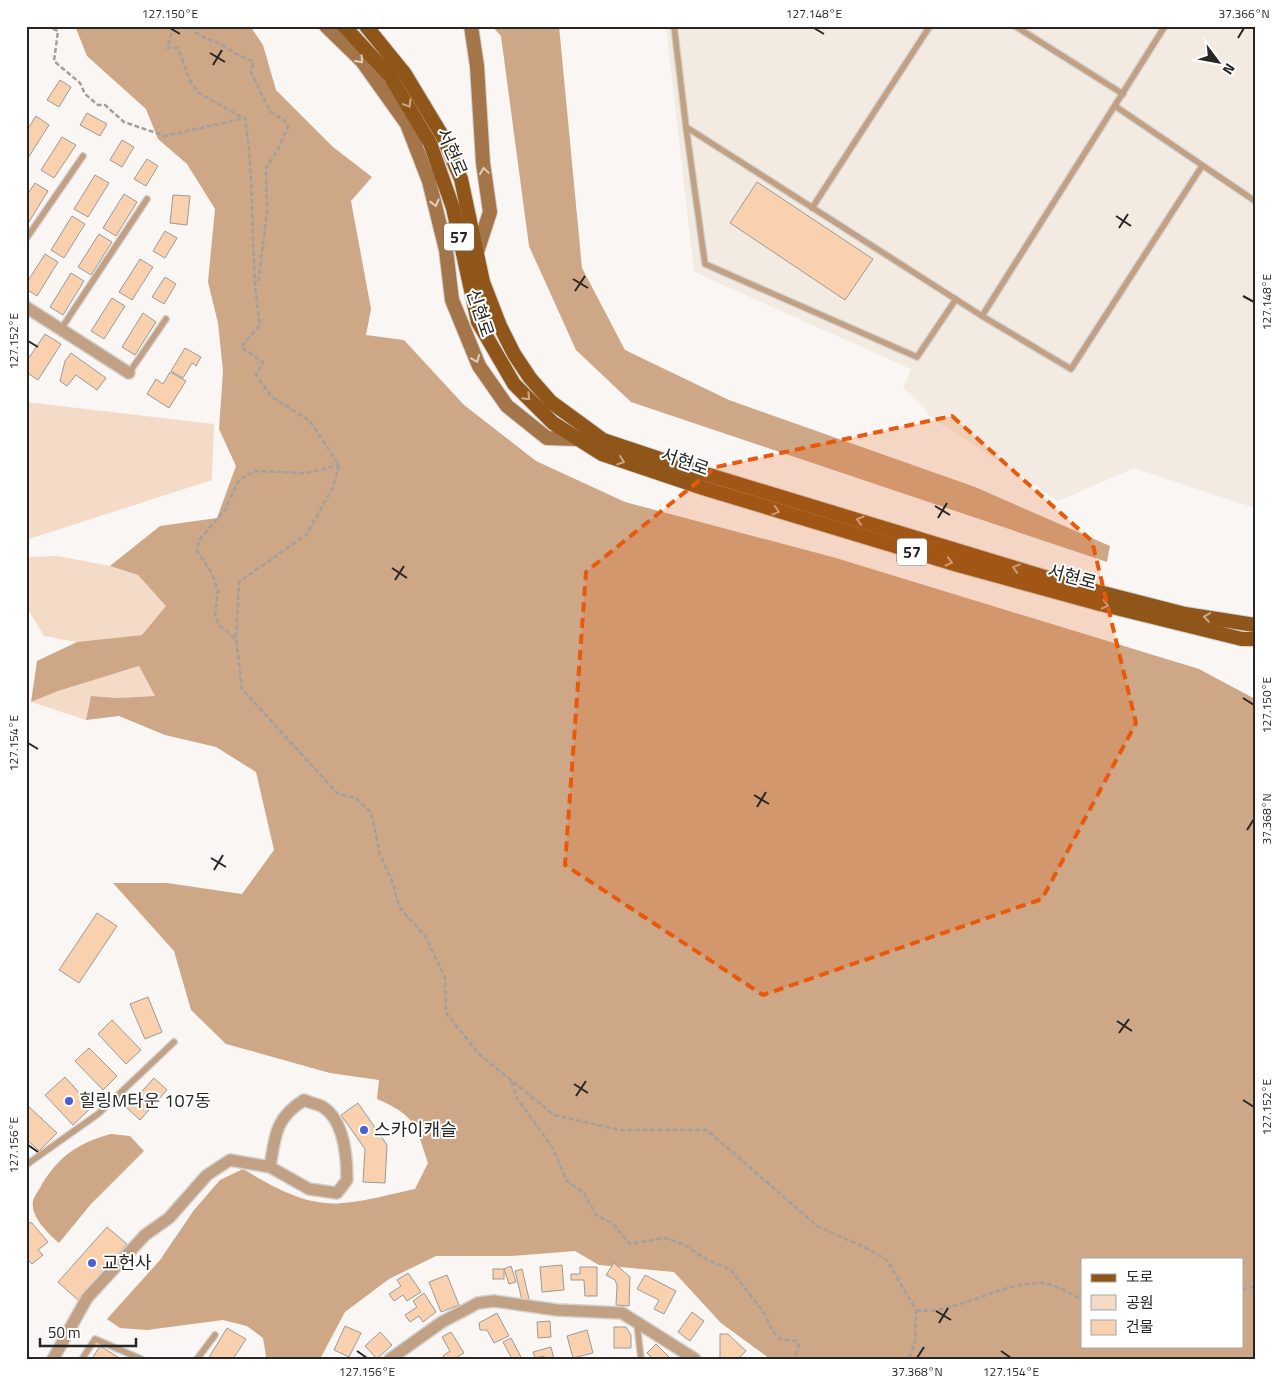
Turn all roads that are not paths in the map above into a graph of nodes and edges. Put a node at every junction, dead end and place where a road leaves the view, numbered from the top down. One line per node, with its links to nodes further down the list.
1 (326, 26): 25 (main road, 신현로, one-way to 25)
2 (344, 26): 25 (main road, 서현로 / 57, one-way to 25)
3 (366, 26): 18 (main road, 서현로 / 57)
4 (471, 26): 18 (main road, one-way to 4)
5 (674, 26): 11 (lane)
6 (930, 26): 16 (lane)
7 (1015, 26): 9 (lane)
8 (1166, 26): 9 (lane)
9 (1123, 94): 10 (lane)
10 (1116, 106): 13 (lane); 21 (lane)
11 (686, 127): 16 (lane); 19 (lane)
12 (83, 156): 17 (lane)
13 (1202, 166): 15 (lane); 21 (lane)
14 (147, 199): 23 (lane)
15 (1255, 202)
16 (812, 208): 19 (lane)
17 (26, 240)
18 (477, 252): 26 (main road, 서현로 / 57, one-way to 18)
19 (956, 299): 21 (lane)
20 (26, 307): 23 (street)
21 (982, 316)
22 (166, 318): 24 (lane)
23 (61, 329): 24 (street)
24 (129, 373)
25 (578, 439): 27 (main road, 서현로 / 57, one-way to 27)
26 (1255, 625)
27 (1255, 639)
28 (174, 1042): 29 (lane)
29 (26, 1165)
30 (270, 1167): 30 (street); 34 (street)
31 (636, 1321): 38 (street); 39 (lane); 40 (street)
32 (214, 1334): 37 (lane)
33 (128, 1356): 35 (lane); 36 (lane)
34 (53, 1359)
35 (82, 1359)
36 (141, 1359)
37 (197, 1359)
38 (390, 1359)
39 (642, 1359)
40 (695, 1359)

